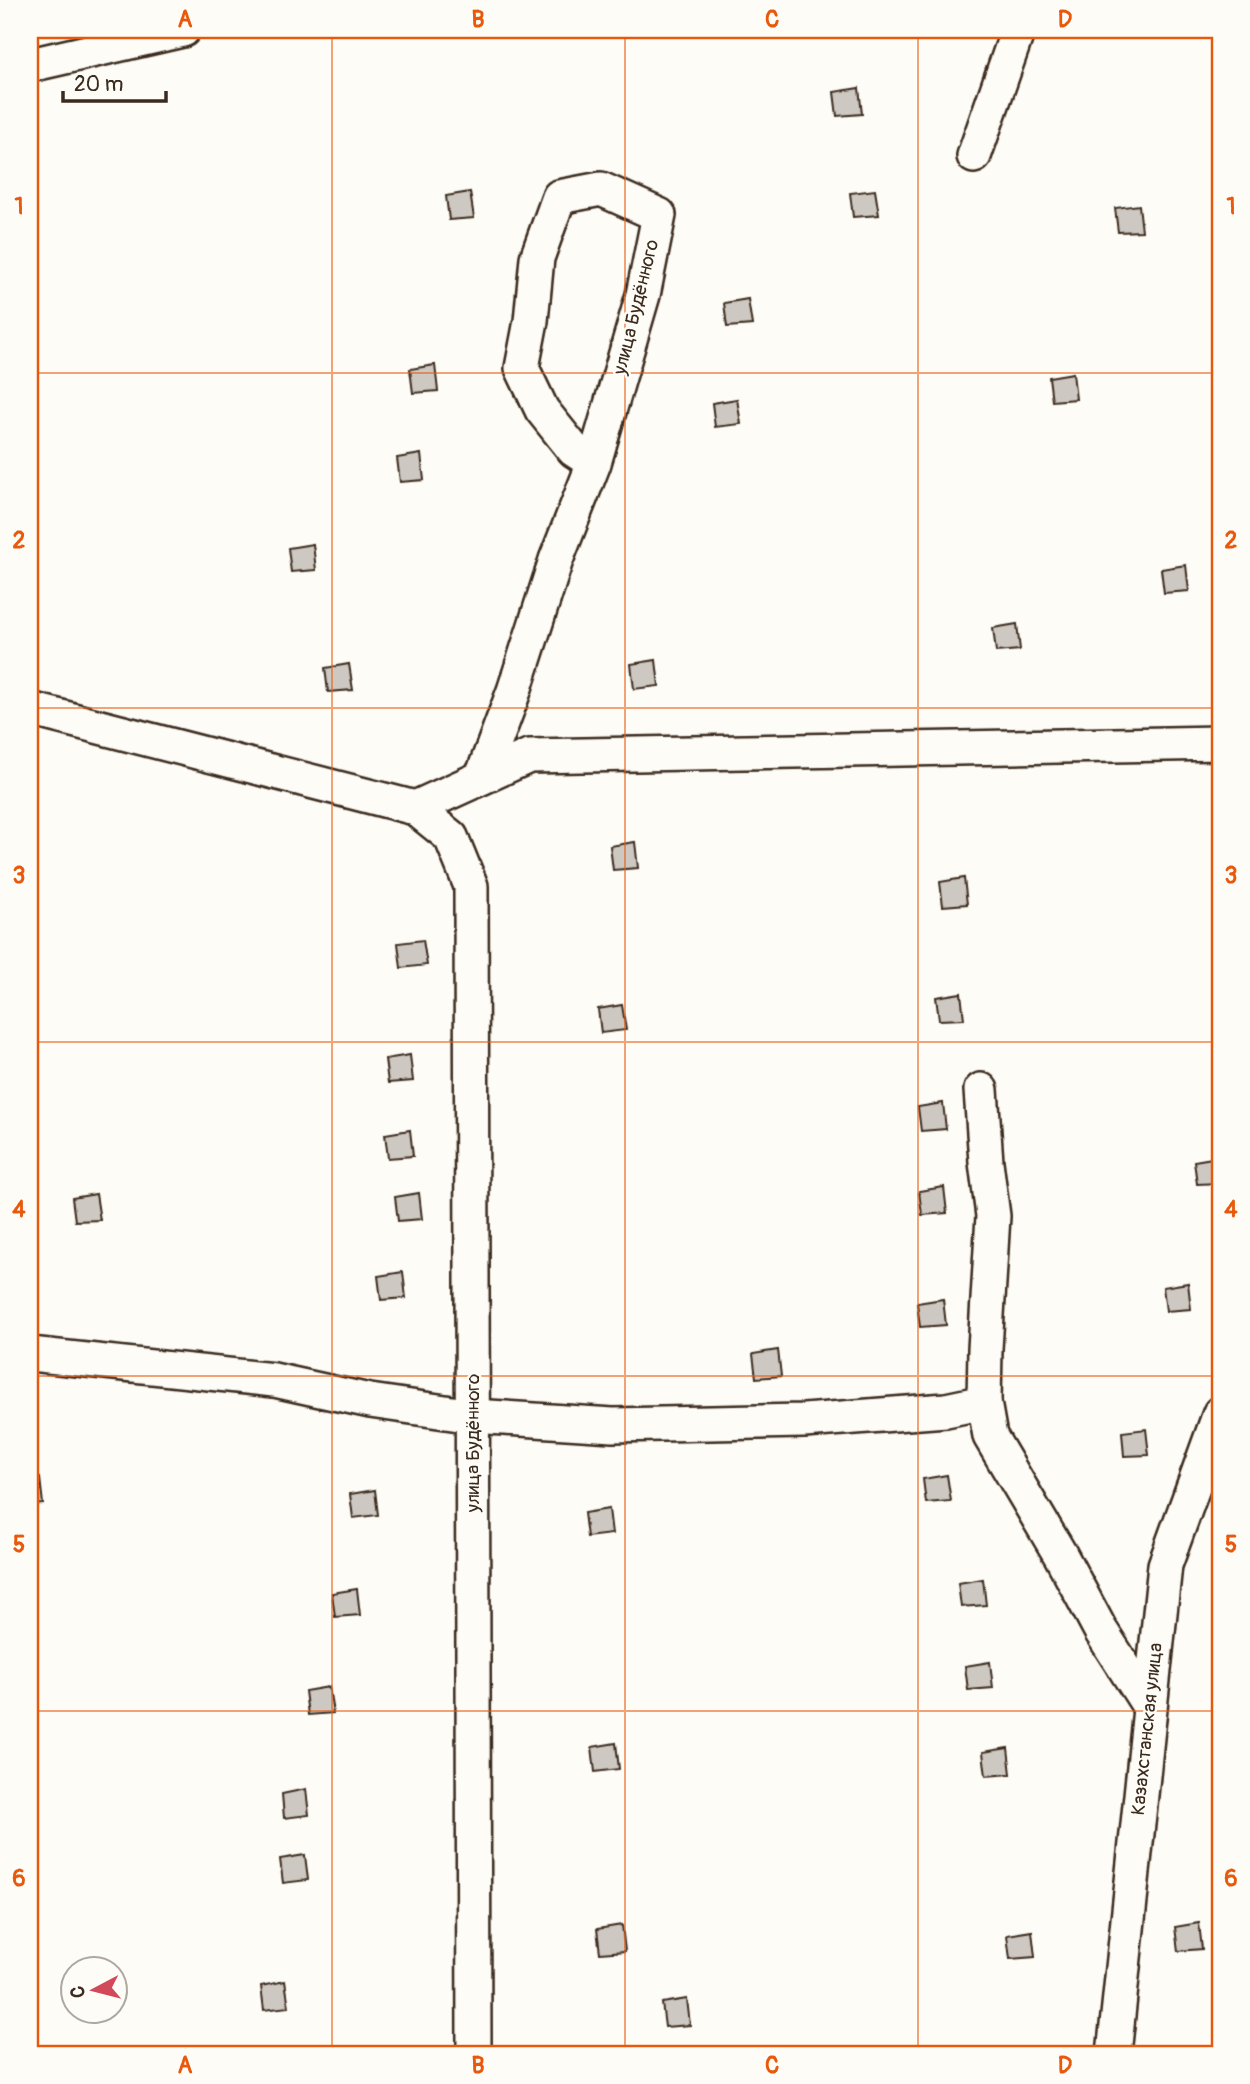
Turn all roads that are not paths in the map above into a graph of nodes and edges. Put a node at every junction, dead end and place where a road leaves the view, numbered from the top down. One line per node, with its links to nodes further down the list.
1 (183, 30): 3 (street)
2 (1018, 30): 4 (street)
3 (30, 65)
4 (974, 156)
5 (594, 463): 5 (street, улица Будённого); 8 (street, улица Будённого)
6 (30, 709): 9 (street)
7 (1220, 743): 8 (street)
8 (482, 777): 9 (street)
9 (415, 808): 14 (street, улица Будённого)
10 (981, 1090): 12 (street)
11 (30, 1354): 14 (street)
12 (984, 1402): 14 (street); 15 (street)
13 (1220, 1413): 15 (street, Казахстанская улица)
14 (473, 1416): 16 (street, улица Будённого)
15 (1149, 1706): 17 (street, Казахстанская улица)
16 (474, 2054)
17 (1114, 2054)

